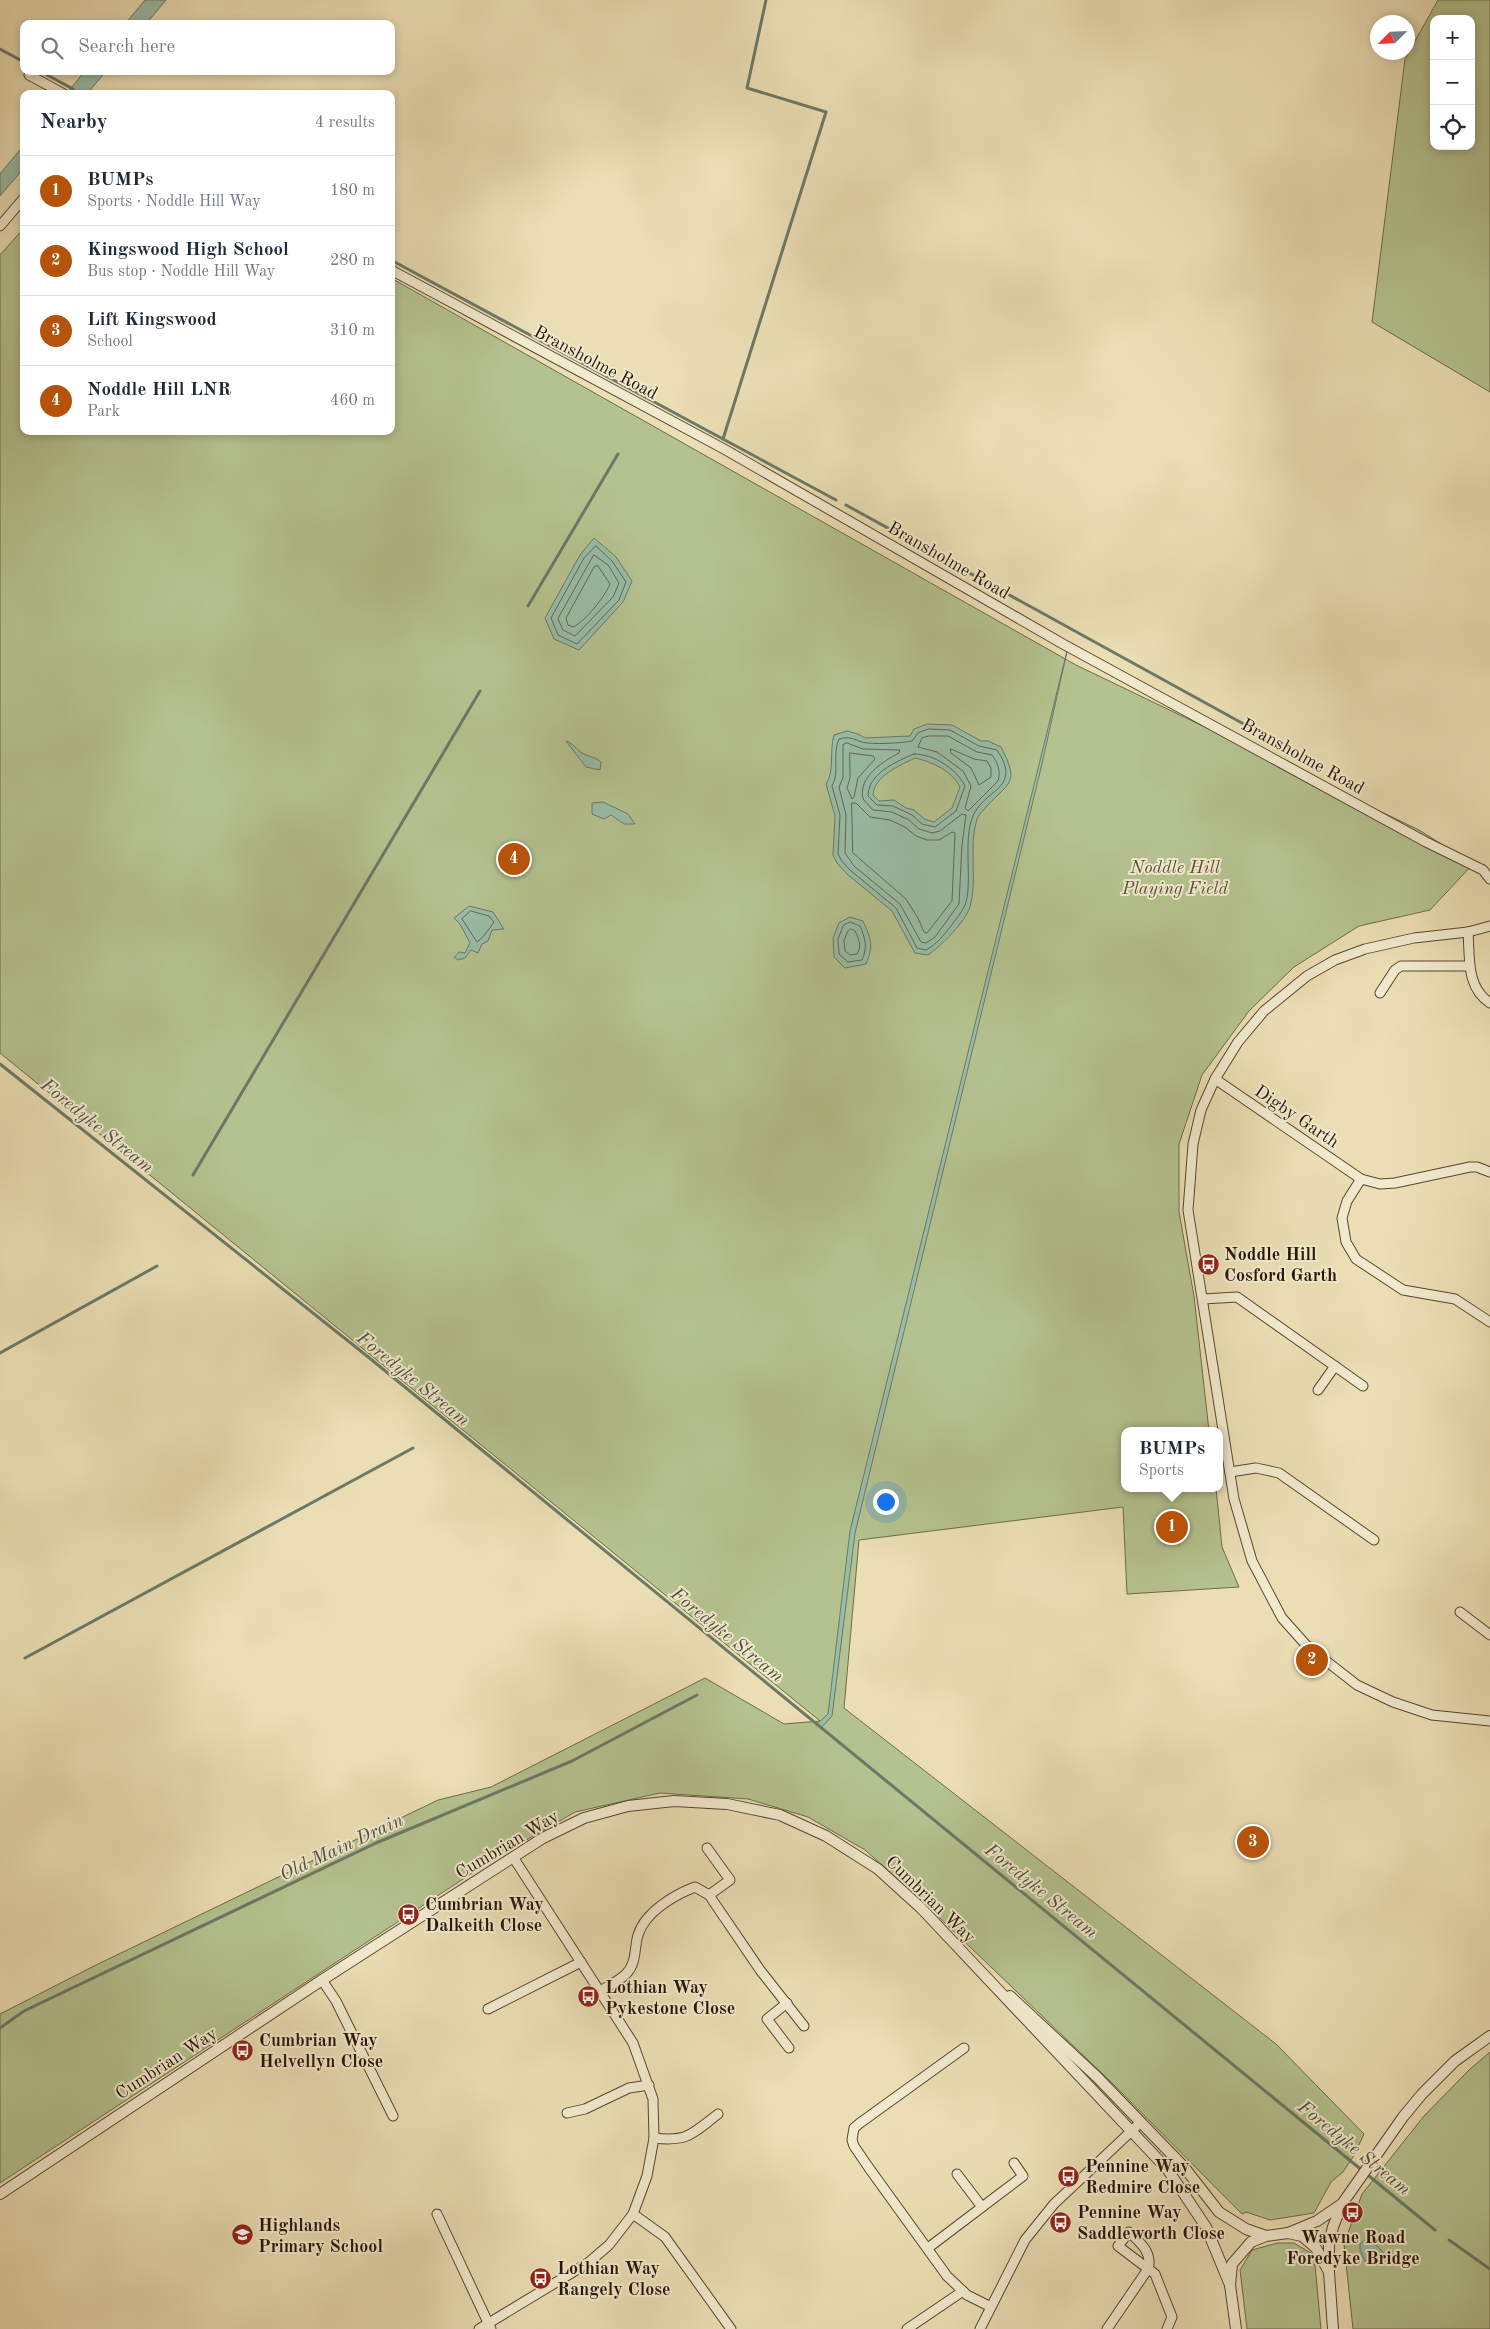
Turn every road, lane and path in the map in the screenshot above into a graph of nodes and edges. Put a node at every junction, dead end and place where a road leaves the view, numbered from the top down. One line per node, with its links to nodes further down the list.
1 (29, 75): 2 (street)
2 (58, 90)
3 (20, 203): 4 (street)
4 (0, 226)
5 (395, 272): 6 (street, Bransholme Road)
6 (1490, 879)
7 (1490, 926): 8 (street)
8 (1468, 932): 9 (street); 12 (street)
9 (1469, 966): 10 (street); 11 (street)
10 (1380, 993)
11 (1490, 1003)
12 (1215, 1080): 14 (street, Digby Garth); 15 (street)
13 (1490, 1172): 14 (street, Digby Garth)
14 (1361, 1179): 16 (street)
15 (1202, 1299): 17 (street); 20 (street)
16 (1490, 1322)
17 (1335, 1366): 18 (street); 19 (street)
18 (1363, 1386)
19 (1318, 1390)
20 (1223, 1427)
21 (1223, 1429): 22 (street)
22 (1230, 1472): 23 (street); 26 (street)
23 (1374, 1540)
24 (1460, 1612): 25 (street)
25 (1490, 1635)
26 (1490, 1721)
27 (706, 1848): 29 (street)
28 (512, 1857): 30 (street); 31 (street, Cumbrian Way); 32 (street, Cumbrian Way)
29 (709, 1896): 33 (street); 34 (street)
30 (581, 1962): 33 (street); 35 (street)
31 (974, 1964): 44 (street, Cumbrian Way); 45 (street, Cumbrian Way)
32 (322, 1980): 43 (street); 49 (street, Cumbrian Way)
33 (600, 1991): 40 (street)
34 (787, 2003): 36 (street); 38 (street)
35 (488, 2009)
36 (804, 2026)
37 (1490, 2036): 50 (street)
38 (788, 2048)
39 (964, 2048): 56 (street)
40 (649, 2085): 41 (street); 46 (street)
41 (567, 2114)
42 (718, 2114): 46 (street)
43 (393, 2116)
44 (1141, 2122): 45 (street); 55 (street, Cumbrian Way)
45 (1131, 2131): 58 (street, Cumbrian Way); 60 (street)
46 (654, 2138): 53 (street)
47 (1014, 2163): 51 (street)
48 (957, 2174): 51 (street)
49 (0, 2194)
50 (1342, 2204): 54 (street); 57 (street)
51 (982, 2207): 56 (street)
52 (437, 2214): 61 (street)
53 (633, 2214): 61 (street); 64 (street)
54 (1288, 2233): 55 (street); 57 (street)
55 (1266, 2236): 58 (street)
56 (928, 2248): 59 (street)
57 (1329, 2272): 62 (street)
58 (1230, 2285): 69 (street)
59 (963, 2291): 60 (street); 65 (street)
60 (991, 2307): 66 (street)
61 (490, 2326): 63 (street)
62 (1334, 2328)
63 (479, 2329)
64 (731, 2329)
65 (907, 2329)
66 (980, 2329)
67 (1107, 2329): 68 (street)
68 (1167, 2329)
69 (1236, 2329)

